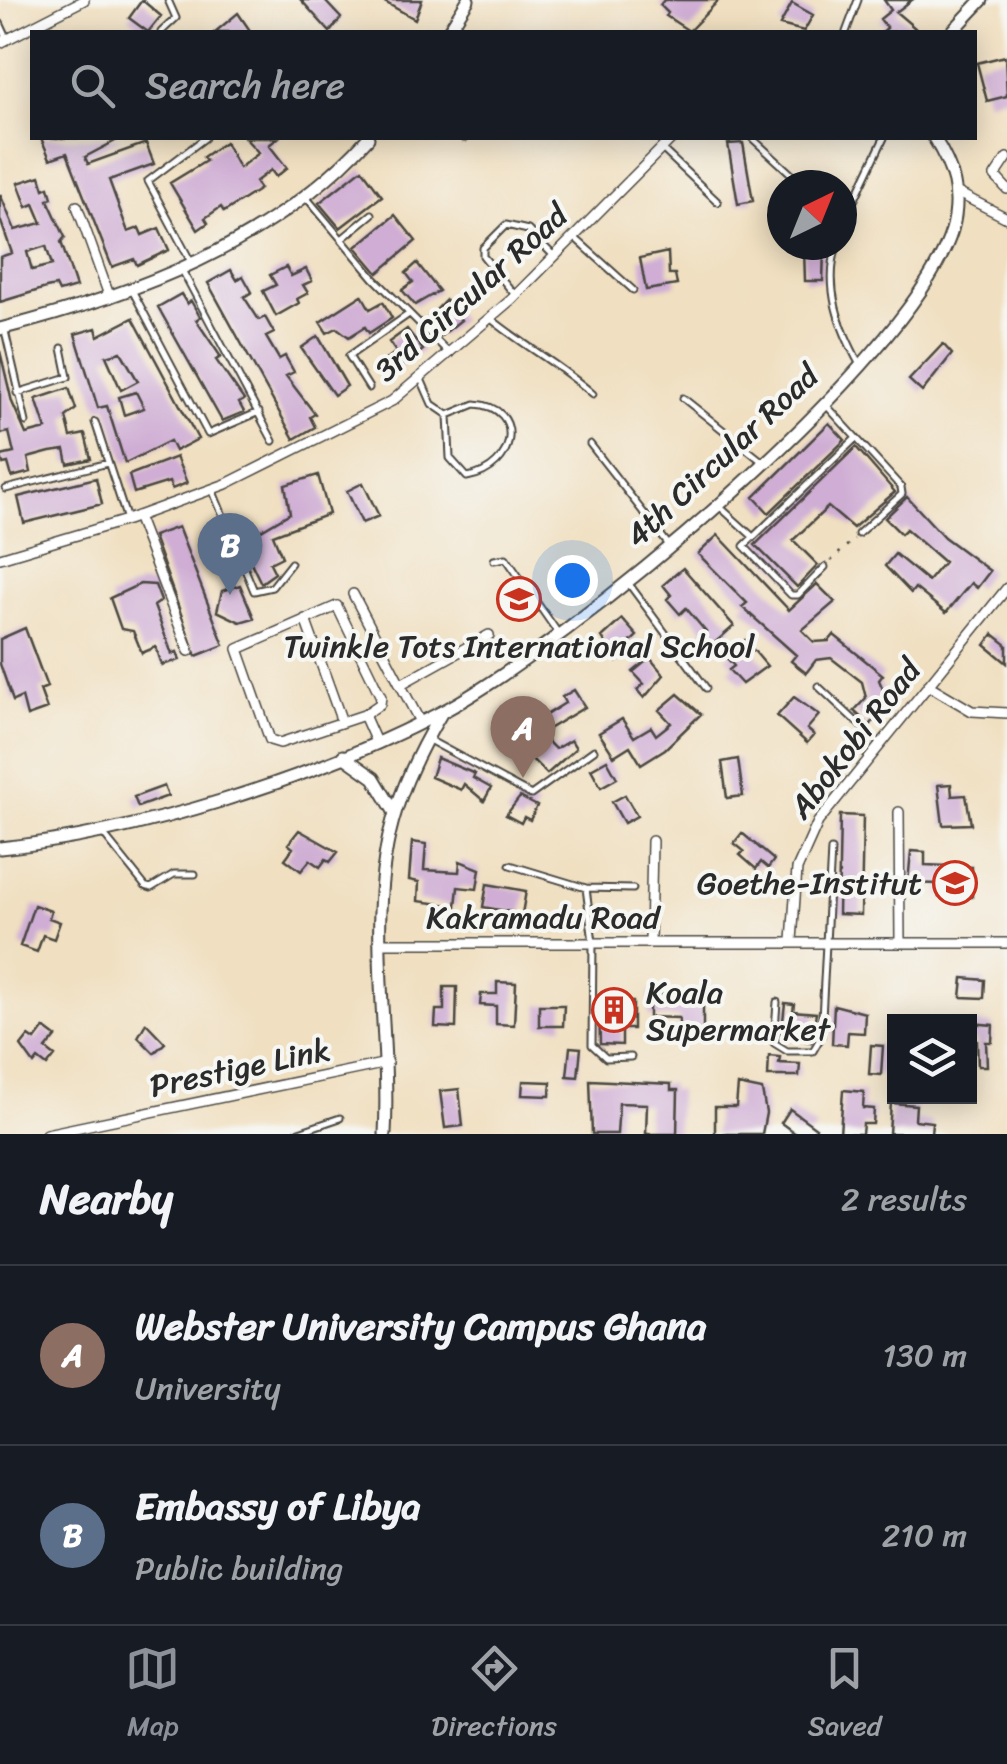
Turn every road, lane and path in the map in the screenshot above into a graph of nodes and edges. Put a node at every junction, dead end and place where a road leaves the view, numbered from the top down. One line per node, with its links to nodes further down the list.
1 (84, 0): 6 (street)
2 (168, 0): 8 (lane)
3 (468, 0): 9 (street)
4 (858, 0): 10 (lane)
5 (977, 1): 11 (street)
6 (66, 4): 12 (street)
7 (0, 23): 12 (lane)
8 (163, 30)
9 (449, 30)
10 (847, 30)
11 (954, 30)
12 (4, 42)
13 (202, 140): 34 (lane)
14 (366, 140): 24 (street)
15 (670, 140): 19 (street, 3rd Circular Road)
16 (754, 140): 21 (lane)
17 (883, 140): 25 (lane)
18 (935, 140): 23 (street)
19 (661, 148): 26 (lane); 30 (street, 3rd Circular Road)
20 (1007, 158): 22 (street)
21 (787, 170)
22 (1007, 189)
23 (958, 192): 29 (street); 44 (street, 4th Circular Road)
24 (304, 194): 31 (lane); 34 (street)
25 (857, 195)
26 (718, 202)
27 (77, 206): 38 (street)
28 (372, 214): 31 (lane)
29 (1007, 218)
30 (574, 237): 32 (street, 3rd Circular Road); 35 (lane)
31 (343, 238): 39 (lane)
32 (554, 256): 37 (street, 3rd Circular Road); 37 (lane)
33 (832, 260): 44 (lane)
34 (187, 267): 36 (street); 51 (lane)
35 (633, 290)
36 (133, 292): 38 (street); 51 (lane)
37 (515, 295): 40 (street, 3rd Circular Road)
38 (110, 298): 41 (street)
39 (410, 313): 43 (lane); 46 (lane)
40 (490, 318): 43 (street, 3rd Circular Road); 48 (lane)
41 (2, 329): 47 (lane)
42 (62, 348): 47 (lane)
43 (450, 354): 45 (street, 3rd Circular Road)
44 (860, 365): 50 (street, 4th Circular Road)
45 (420, 378): 52 (lane); 61 (street, 3rd Circular Road)
46 (369, 388)
47 (18, 392): 53 (lane)
48 (593, 394)
49 (683, 398): 58 (lane)
50 (824, 403): 55 (lane); 58 (street, 4th Circular Road)
51 (259, 412): 56 (lane)
52 (448, 415): 52 (lane)
53 (26, 422)
54 (94, 422): 59 (lane)
55 (856, 438): 64 (lane); 65 (lane)
56 (273, 441)
57 (590, 444): 66 (lane)
58 (763, 462): 62 (street, 4th Circular Road)
59 (108, 463): 60 (lane); 63 (lane)
60 (6, 489)
61 (212, 489): 63 (street, 3rd Circular Road); 69 (lane)
62 (717, 504): 65 (lane); 66 (street, 4th Circular Road)
63 (132, 518): 67 (street, 3rd Circular Road); 77 (street)
64 (858, 534): 70 (path)
65 (751, 535): 70 (lane)
66 (668, 544): 71 (street, 4th Circular Road)
67 (0, 558)
68 (494, 560): 75 (lane)
69 (291, 563)
70 (825, 567)
71 (627, 581): 75 (street, 4th Circular Road); 81 (lane)
72 (1007, 588): 79 (street, Abokobi Road)
73 (353, 594): 78 (street)
74 (305, 618): 84 (street); 85 (street); 85 (street)
75 (558, 634): 82 (street, 4th Circular Road)
76 (490, 635): 78 (street)
77 (189, 652)
78 (400, 684): 86 (street)
79 (928, 685): 83 (street); 89 (street, Abokobi Road)
80 (818, 686): 89 (lane)
81 (706, 688)
82 (442, 712): 86 (street, 4th Circular Road); 87 (street)
83 (1007, 713)
84 (364, 714): 85 (street); 88 (street)
85 (342, 722)
86 (420, 722): 88 (street, 4th Circular Road)
87 (426, 738): 90 (lane); 93 (street)
88 (376, 742): 91 (street, 4th Circular Road)
89 (878, 743): 102 (street, Abokobi Road)
90 (594, 750)
91 (344, 756): 93 (street); 94 (street, 4th Circular Road)
92 (899, 812): 106 (street)
93 (394, 813): 108 (street)
94 (102, 832): 96 (street, 4th Circular Road); 99 (lane)
95 (652, 841): 105 (street)
96 (0, 848)
97 (830, 850): 103 (lane)
98 (510, 866): 100 (lane)
99 (196, 874)
100 (586, 888): 101 (lane); 104 (lane)
101 (633, 889)
102 (792, 941): 103 (street, Kakramadu Road); 105 (street, Kakramadu Road)
103 (826, 941): 106 (street, Kakramadu Road); 109 (lane)
104 (593, 942): 105 (street, Kakramadu Road); 108 (street, Kakramadu Road); 110 (lane)
105 (650, 942)
106 (900, 942): 107 (street, Kakramadu Road)
107 (1007, 942)
108 (380, 943): 111 (street)
109 (777, 1002)
110 (631, 1057)
111 (387, 1063): 113 (street, Prestige Link); 115 (street)
112 (340, 1118): 114 (lane)
113 (46, 1134)
114 (293, 1134)
115 (385, 1134)

